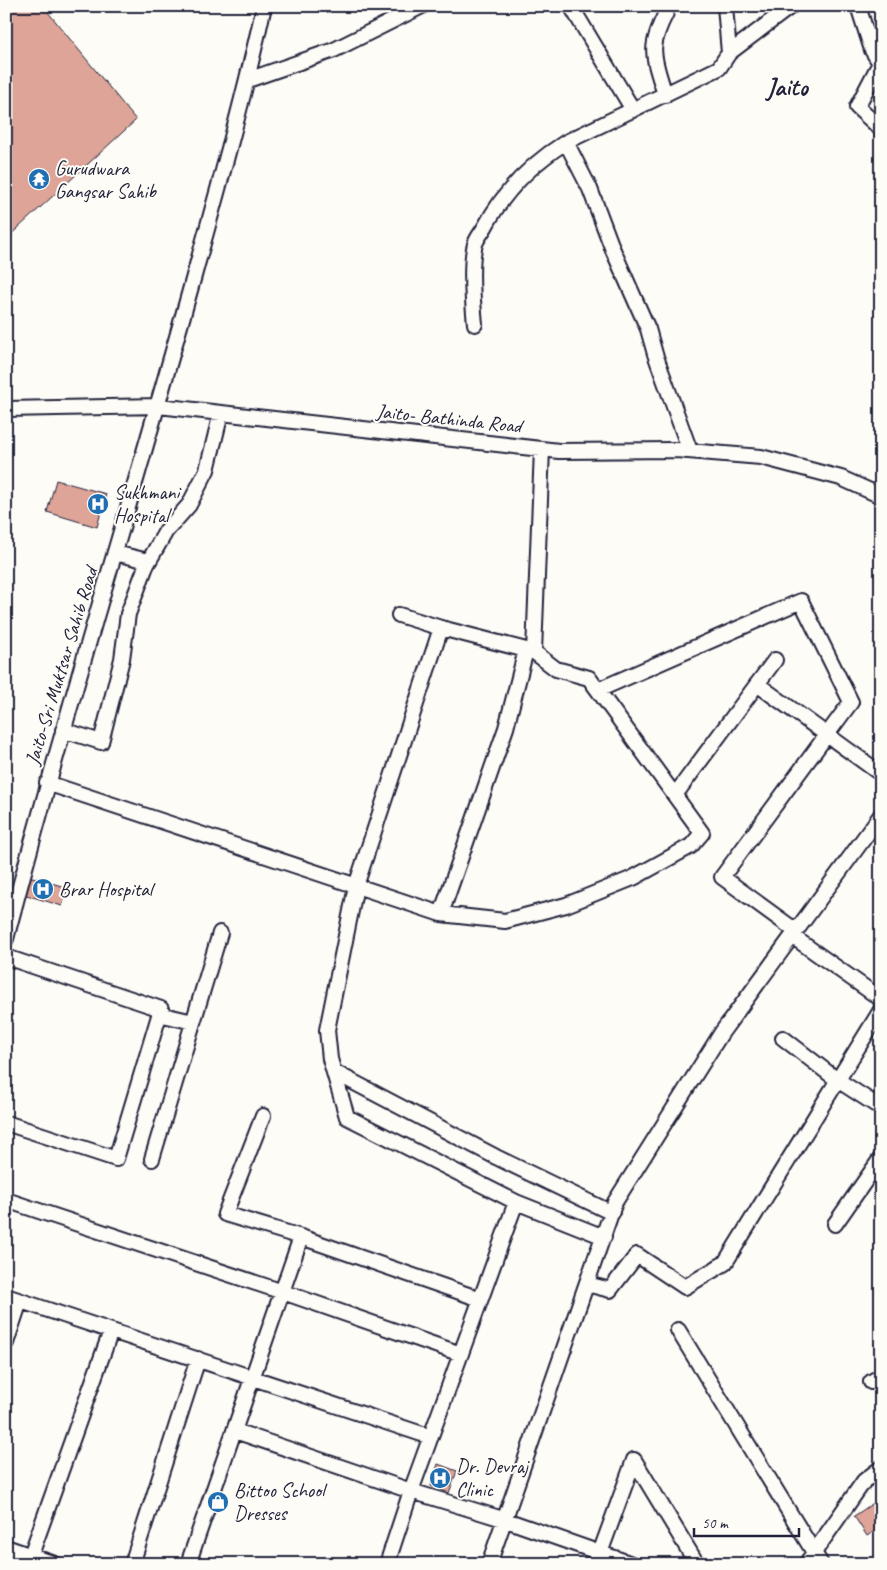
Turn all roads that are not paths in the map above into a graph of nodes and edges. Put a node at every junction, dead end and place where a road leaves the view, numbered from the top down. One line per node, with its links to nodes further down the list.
1 (264, 6): 9 (street, Jaito-Sri Muktsar Sahib Road)
2 (422, 6): 9 (street)
3 (570, 6): 11 (street)
4 (664, 6): 10 (street)
5 (725, 6): 8 (street)
6 (791, 6): 8 (street)
7 (858, 6): 12 (street)
8 (729, 53): 10 (street)
9 (248, 80): 15 (street, Jaito-Sri Muktsar Sahib Road)
10 (665, 94): 11 (street)
11 (633, 110): 13 (street)
12 (881, 130)
13 (566, 142): 14 (street); 19 (street)
14 (475, 324)
15 (159, 406): 16 (street, Jaito- Bathinda Road); 17 (street, Jaito- Bathinda Road); 21 (street, Jaito-Sri Muktsar Sahib Road)
16 (6, 408)
17 (221, 413): 18 (street, Jaito- Bathinda Road); 22 (street)
18 (542, 449): 19 (street, Jaito- Bathinda Road); 25 (street)
19 (690, 451): 20 (street, Jaito- Bathinda Road)
20 (881, 496)
21 (115, 553): 22 (street); 29 (street, Jaito-Sri Muktsar Sahib Road)
22 (148, 561): 29 (street)
23 (399, 615): 24 (street)
24 (441, 628): 25 (street); 35 (street)
25 (530, 651): 28 (street); 36 (street)
26 (775, 660): 27 (street)
27 (757, 684): 30 (street); 33 (street)
28 (598, 690): 30 (street); 33 (street)
29 (63, 730): 32 (street, Jaito-Sri Muktsar Sahib Road)
30 (826, 736): 31 (street); 38 (street)
31 (881, 774)
32 (47, 783): 35 (street); 39 (street, Jaito-Sri Muktsar Sahib Road)
33 (675, 795): 36 (street)
34 (881, 815): 38 (street)
35 (356, 886): 36 (street); 46 (street)
36 (441, 914)
37 (220, 933): 44 (street)
38 (794, 933): 41 (street); 55 (street)
39 (6, 939)
40 (6, 957): 43 (street)
41 (881, 999)
42 (881, 1010): 47 (street)
43 (159, 1014): 44 (street); 50 (street)
44 (193, 1022): 52 (street)
45 (783, 1038): 47 (street)
46 (334, 1072): 54 (street); 55 (street)
47 (836, 1079): 48 (street); 59 (street)
48 (881, 1108)
49 (263, 1116): 57 (street)
50 (6, 1123)
51 (881, 1158): 56 (street)
52 (152, 1159)
53 (6, 1200): 60 (street)
54 (516, 1202): 58 (street); 62 (street)
55 (612, 1213): 58 (street)
56 (835, 1224)
57 (301, 1237): 60 (street); 62 (street)
58 (604, 1237): 59 (street)
59 (587, 1284): 74 (street)
60 (283, 1292): 67 (street); 69 (street)
61 (6, 1296): 63 (street)
62 (480, 1299): 67 (street)
63 (20, 1301): 65 (street); 66 (street)
64 (678, 1330): 78 (street)
65 (111, 1331): 68 (street); 76 (street)
66 (6, 1343)
67 (461, 1354): 71 (street)
68 (198, 1359): 69 (street); 80 (street)
69 (254, 1378): 70 (street); 71 (street)
70 (235, 1431): 73 (street); 81 (street)
71 (431, 1437): 73 (street)
72 (881, 1468): 78 (street)
73 (411, 1491): 74 (street); 82 (street)
74 (506, 1520): 77 (street); 83 (street)
75 (6, 1547): 76 (street)
76 (31, 1555): 79 (street)
77 (598, 1558): 84 (street); 85 (street)
78 (814, 1560)
79 (55, 1564)
80 (132, 1564)
81 (188, 1564)
82 (386, 1564)
83 (489, 1564)
84 (632, 1564)
85 (697, 1564)

